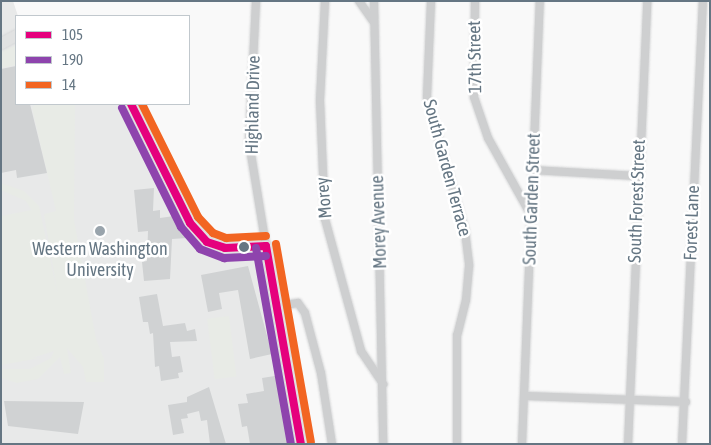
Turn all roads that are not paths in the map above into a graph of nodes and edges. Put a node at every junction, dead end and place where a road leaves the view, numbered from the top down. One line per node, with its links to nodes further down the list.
1 (256, 1): 17 (street, Highland Drive)
2 (325, 1): 19 (street, Morey)
3 (359, 1): 10 (street)
4 (374, 1): 10 (street, Morey Avenue)
5 (431, 1): 26 (street, South Garden Terrace)
6 (475, 1): 16 (street, 17th Street)
7 (540, 1): 14 (street, South Garden Street)
8 (647, 1): 15 (street, South Forest Street)
9 (703, 1): 22 (street, Forest Lane)
10 (374, 21): 19 (street, Morey Avenue)
11 (15, 36): 12 (street)
12 (1, 43)
13 (131, 105): 17 (street)
14 (532, 170): 15 (street); 16 (street, South Garden Street)
15 (637, 176): 21 (street, South Forest Street)
16 (532, 218): 20 (street, South Garden Street)
17 (266, 246): 18 (street, Highland Drive)
18 (277, 306): 23 (street, Highland Drive); 24 (street)
19 (383, 384): 25 (street, Morey Avenue)
20 (524, 396): 21 (street); 27 (street, South Garden Street)
21 (630, 400): 22 (street); 28 (street, South Forest Street)
22 (686, 402): 29 (street, Forest Lane)
23 (301, 444)
24 (332, 444)
25 (383, 444)
26 (458, 444)
27 (522, 444)
28 (628, 444)
29 (682, 444)

